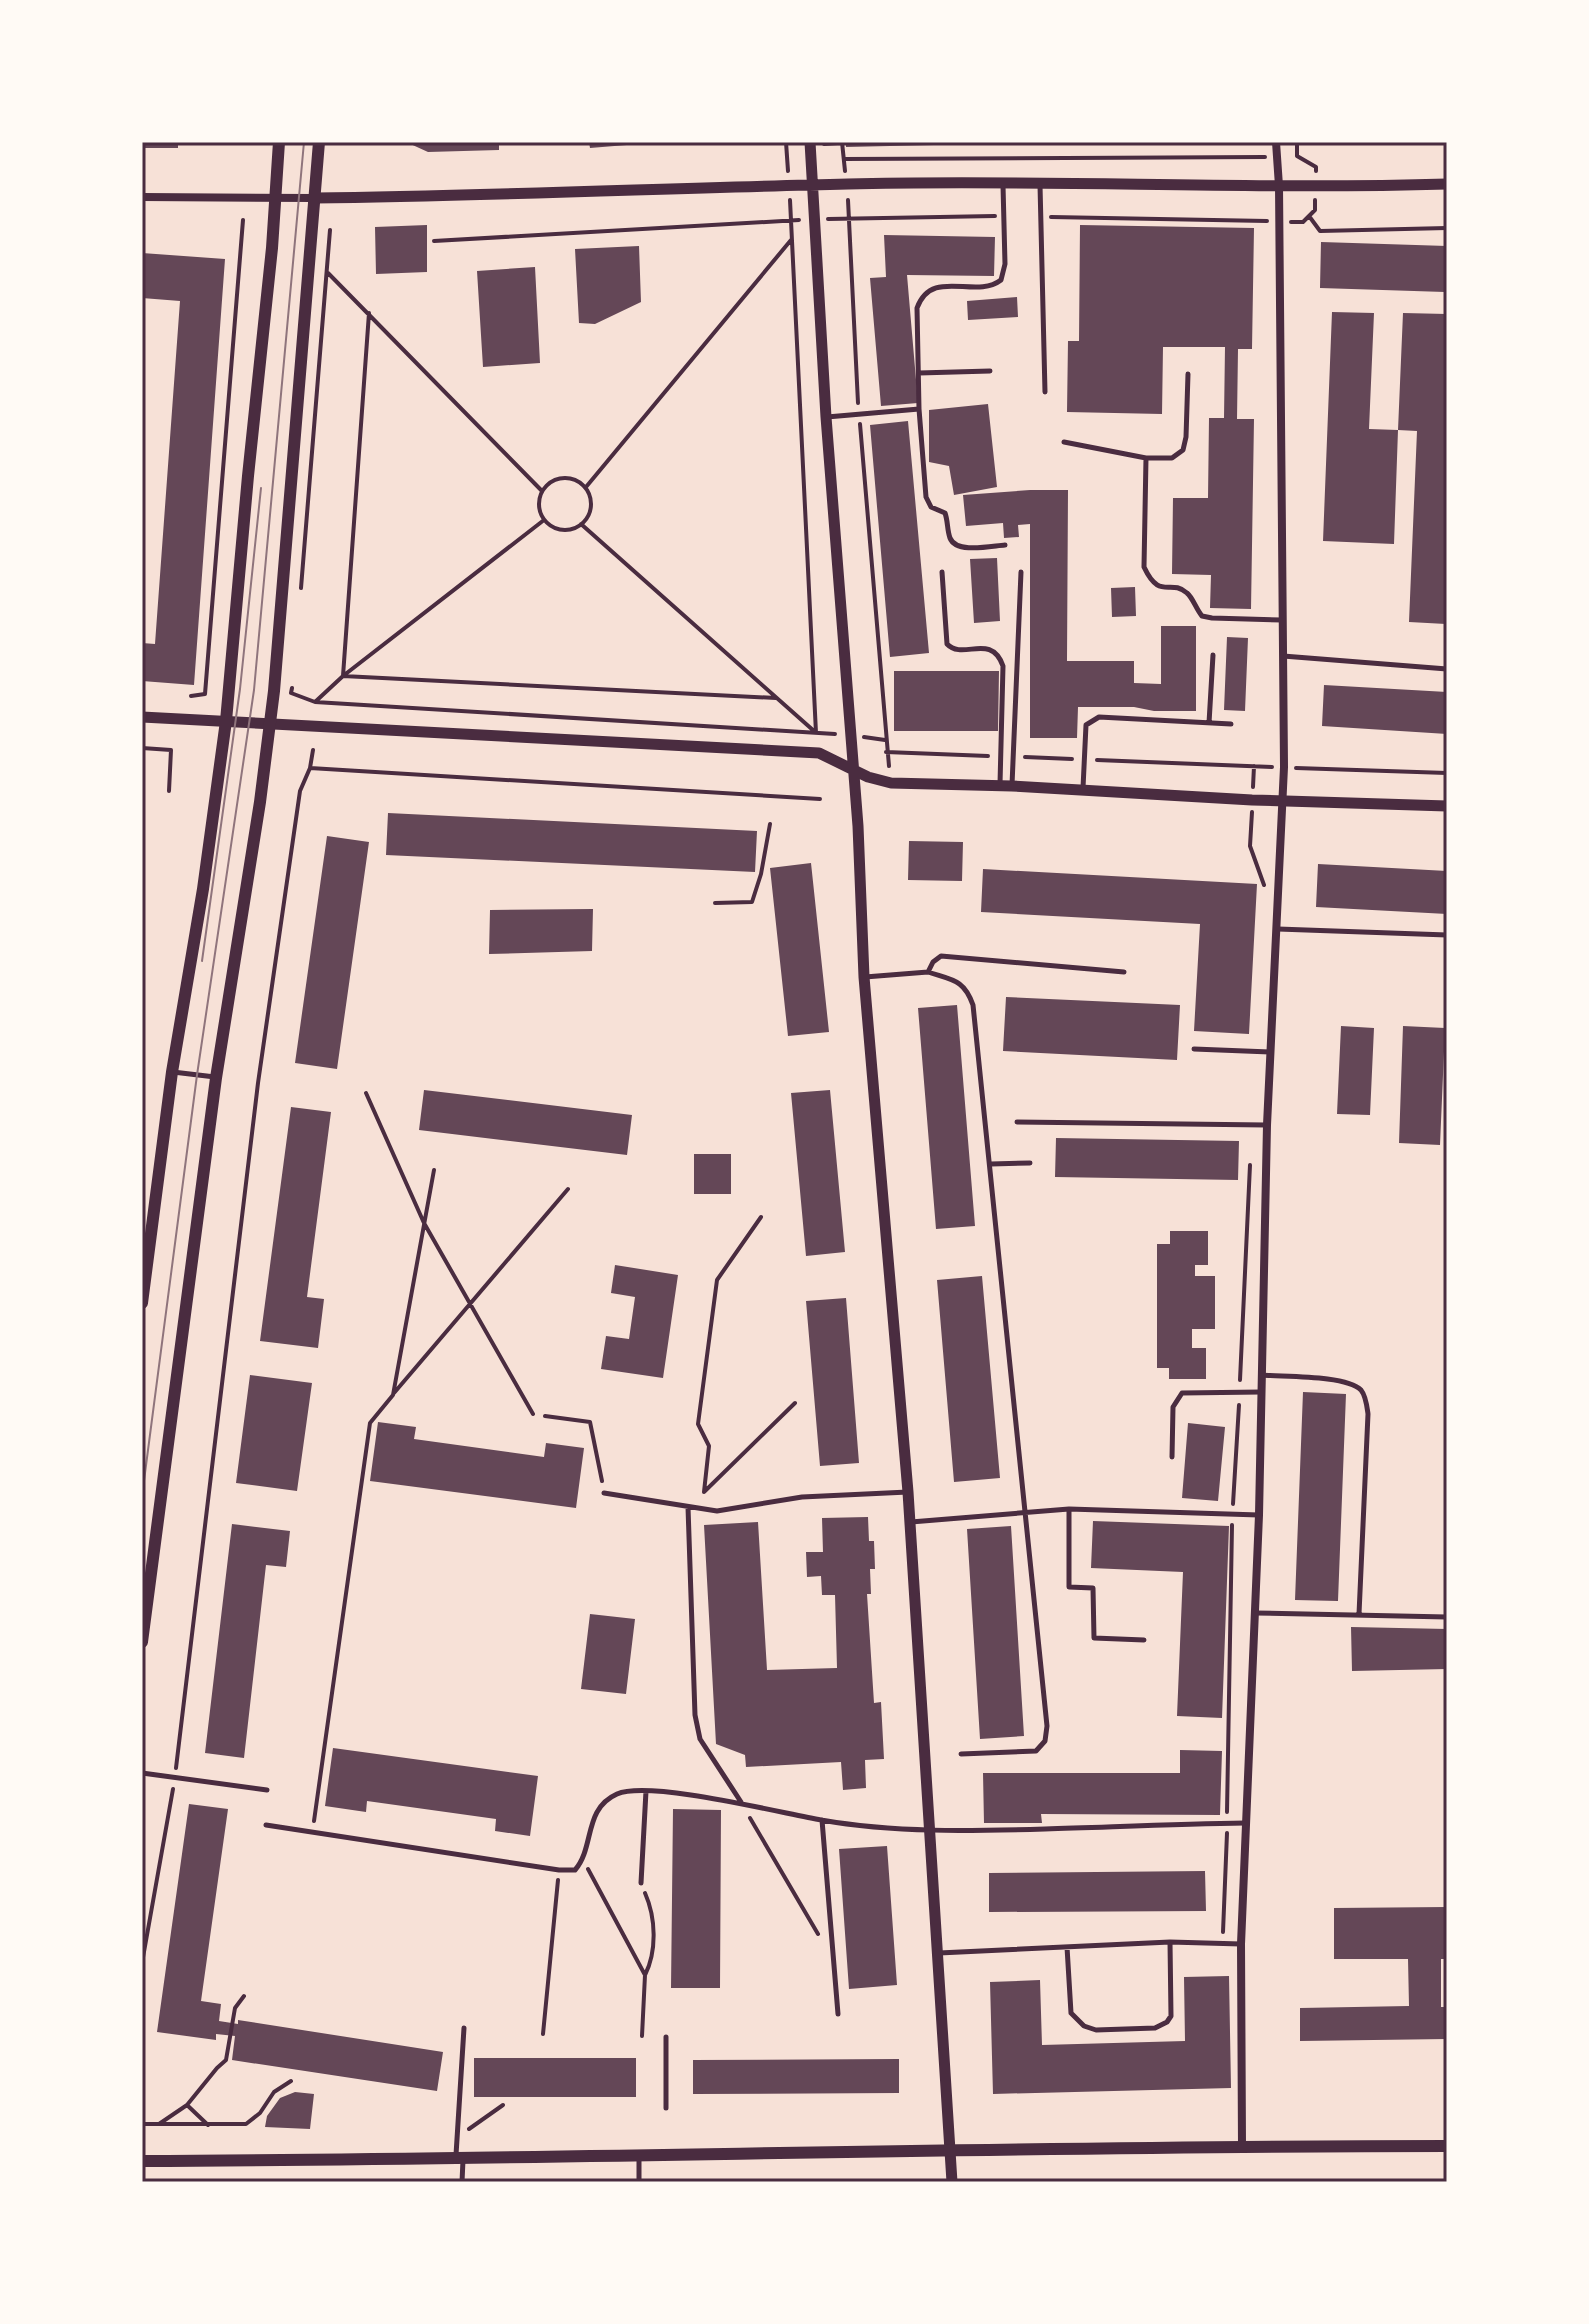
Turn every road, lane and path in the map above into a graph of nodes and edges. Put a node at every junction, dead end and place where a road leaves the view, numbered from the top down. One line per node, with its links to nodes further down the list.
1 (279, 142): 18 (main road)
2 (319, 142): 19 (main road)
3 (786, 142): 16 (path)
4 (810, 142): 14 (street)
5 (842, 142): 9 (path)
6 (1276, 142): 8 (street)
7 (1297, 156): 8 (path)
8 (1277, 157): 9 (path); 15 (street)
9 (844, 159): 10 (path)
10 (847, 184): 11 (street); 14 (street); 23 (path)
11 (1003, 184): 12 (street); 21 (lane)
12 (1040, 184): 15 (street); 24 (lane)
13 (1447, 184): 15 (street)
14 (814, 186): 16 (street); 27 (street)
15 (1279, 186): 28 (street)
16 (790, 188): 20 (street); 25 (path)
17 (142, 197): 18 (street)
18 (274, 198): 19 (street); 61 (main road)
19 (315, 198): 20 (street); 63 (main road)
20 (332, 198): 32 (path)
21 (1004, 216): 23 (path); 35 (lane)
22 (1309, 216): 29 (path)
23 (848, 217): 27 (path); 39 (path)
24 (1041, 217): 28 (path); 37 (lane)
25 (791, 219): 27 (path); 30 (path); 31 (path)
26 (243, 220): 57 (path)
27 (815, 220): 40 (street)
28 (1280, 222): 51 (street)
29 (1447, 228)
30 (792, 240): 43 (path); 65 (path)
31 (434, 241)
32 (328, 273): 33 (path); 50 (path)
33 (369, 313): 44 (path); 55 (path)
34 (990, 371): 35 (lane)
35 (919, 373): 38 (lane)
36 (1188, 374): 42 (lane)
37 (1045, 392)
38 (919, 409): 39 (lane); 47 (lane)
39 (859, 413): 40 (lane); 68 (path)
40 (826, 417): 75 (street)
41 (1064, 442): 42 (lane)
42 (1146, 458): 51 (lane)
43 (586, 487): 44 (path); 46 (path)
44 (542, 491): 45 (path)
45 (544, 520): 46 (path); 55 (path)
46 (581, 524): 58 (path)
47 (1005, 545)
48 (942, 572): 69 (lane)
49 (1021, 572): 70 (lane)
50 (300, 600)
51 (1282, 620): 53 (street)
52 (1213, 655): 62 (lane)
53 (1282, 656): 54 (lane); 73 (street)
54 (1447, 669)
55 (343, 676): 58 (path); 59 (path)
56 (293, 678): 59 (path)
57 (191, 696)
58 (776, 698): 65 (path)
59 (315, 702): 65 (path)
60 (142, 717): 61 (street)
61 (226, 721): 63 (street); 95 (main road)
62 (1209, 723): 64 (lane); 71 (lane)
63 (269, 724): 75 (street); 96 (main road)
64 (1231, 724)
65 (816, 733)
66 (142, 748): 80 (path)
67 (313, 750): 74 (path)
68 (886, 752): 69 (path); 77 (path)
69 (1001, 756): 78 (lane)
70 (1013, 757): 71 (path); 78 (lane)
71 (1084, 759): 72 (path); 79 (lane)
72 (1254, 766): 73 (path); 83 (path)
73 (1284, 767): 76 (path); 82 (street)
74 (310, 768): 81 (path); 133 (path)
75 (854, 770): 77 (street); 92 (street)
76 (1447, 773)
77 (891, 783): 78 (street)
78 (1006, 785): 79 (street)
79 (1082, 789): 83 (street)
80 (169, 791)
81 (820, 799)
82 (1283, 799): 83 (street); 84 (street); 88 (street)
83 (1252, 800): 86 (path)
84 (1447, 806)
85 (770, 824): 87 (path)
86 (1263, 899)
87 (715, 903)
88 (1278, 929): 89 (lane); 94 (street)
89 (1447, 935)
90 (928, 972): 91 (lane); 92 (lane); 102 (lane)
91 (1124, 972)
92 (864, 977): 118 (street)
93 (1194, 1049): 94 (lane)
94 (1271, 1052): 99 (street)
95 (172, 1072): 96 (lane); 107 (main road)
96 (216, 1078): 130 (main road)
97 (366, 1093): 106 (path)
98 (1017, 1122): 99 (lane)
99 (1267, 1125): 109 (street)
100 (1251, 1156): 110 (path)
101 (1030, 1163): 102 (lane)
102 (991, 1164): 122 (lane)
103 (434, 1170): 106 (path)
104 (568, 1189): 108 (path)
105 (761, 1217): 117 (path)
106 (424, 1223): 108 (path); 112 (path)
107 (142, 1303)
108 (471, 1304): 112 (path); 114 (path)
109 (1262, 1375): 111 (street); 127 (lane)
110 (1239, 1391): 111 (lane); 116 (lane); 123 (path)
111 (1261, 1392): 124 (street)
112 (393, 1395): 142 (path)
113 (795, 1403): 117 (path)
114 (533, 1414)
115 (545, 1416): 119 (path)
116 (1172, 1457)
117 (704, 1492): 120 (path)
118 (908, 1492): 120 (lane); 125 (street)
119 (604, 1493): 120 (lane)
120 (688, 1507): 136 (lane)
121 (1069, 1509): 122 (lane); 123 (lane); 129 (lane)
122 (1026, 1512): 125 (lane); 131 (lane)
123 (1233, 1513): 124 (lane); 138 (path)
124 (1259, 1515): 126 (street)
125 (910, 1522): 141 (street)
126 (1255, 1613): 127 (lane); 139 (street)
127 (1359, 1614): 128 (lane)
128 (1447, 1617)
129 (1144, 1640)
130 (142, 1642)
131 (961, 1754)
132 (142, 1773): 133 (lane)
133 (175, 1777): 134 (lane); 152 (path)
134 (267, 1790)
135 (646, 1791): 136 (lane); 143 (lane); 145 (lane)
136 (741, 1803): 137 (lane); 146 (path)
137 (822, 1820): 141 (lane); 155 (lane)
138 (1227, 1823): 139 (lane); 141 (lane); 148 (path)
139 (1246, 1823): 149 (street)
140 (266, 1825): 142 (lane)
141 (931, 1829): 151 (street)
142 (312, 1831): 144 (lane)
143 (583, 1860): 144 (lane); 153 (path)
144 (559, 1870): 157 (path)
145 (641, 1883): 153 (path)
146 (820, 1937)
147 (1170, 1942): 148 (lane); 150 (lane); 150 (lane)
148 (1222, 1944): 149 (lane)
149 (1241, 1944): 168 (street)
150 (1067, 1947): 151 (lane)
151 (938, 1953): 170 (street)
152 (142, 1963)
153 (645, 1975): 158 (path)
154 (244, 1996): 161 (path)
155 (838, 2014)
156 (464, 2028): 167 (lane)
157 (543, 2034)
158 (642, 2036)
159 (666, 2037): 163 (lane)
160 (291, 2081): 166 (path)
161 (187, 2105): 165 (path); 166 (path)
162 (503, 2105): 167 (path)
163 (666, 2108)
164 (142, 2124): 165 (path)
165 (157, 2125): 166 (path)
166 (208, 2125)
167 (457, 2137): 172 (lane)
168 (1242, 2146): 169 (main road); 170 (main road)
169 (1447, 2146)
170 (951, 2151): 171 (main road); 176 (street)
171 (639, 2157): 172 (main road); 175 (lane)
172 (460, 2159): 173 (main road); 174 (lane)
173 (142, 2161)
174 (462, 2182)
175 (639, 2182)
176 (952, 2182)

